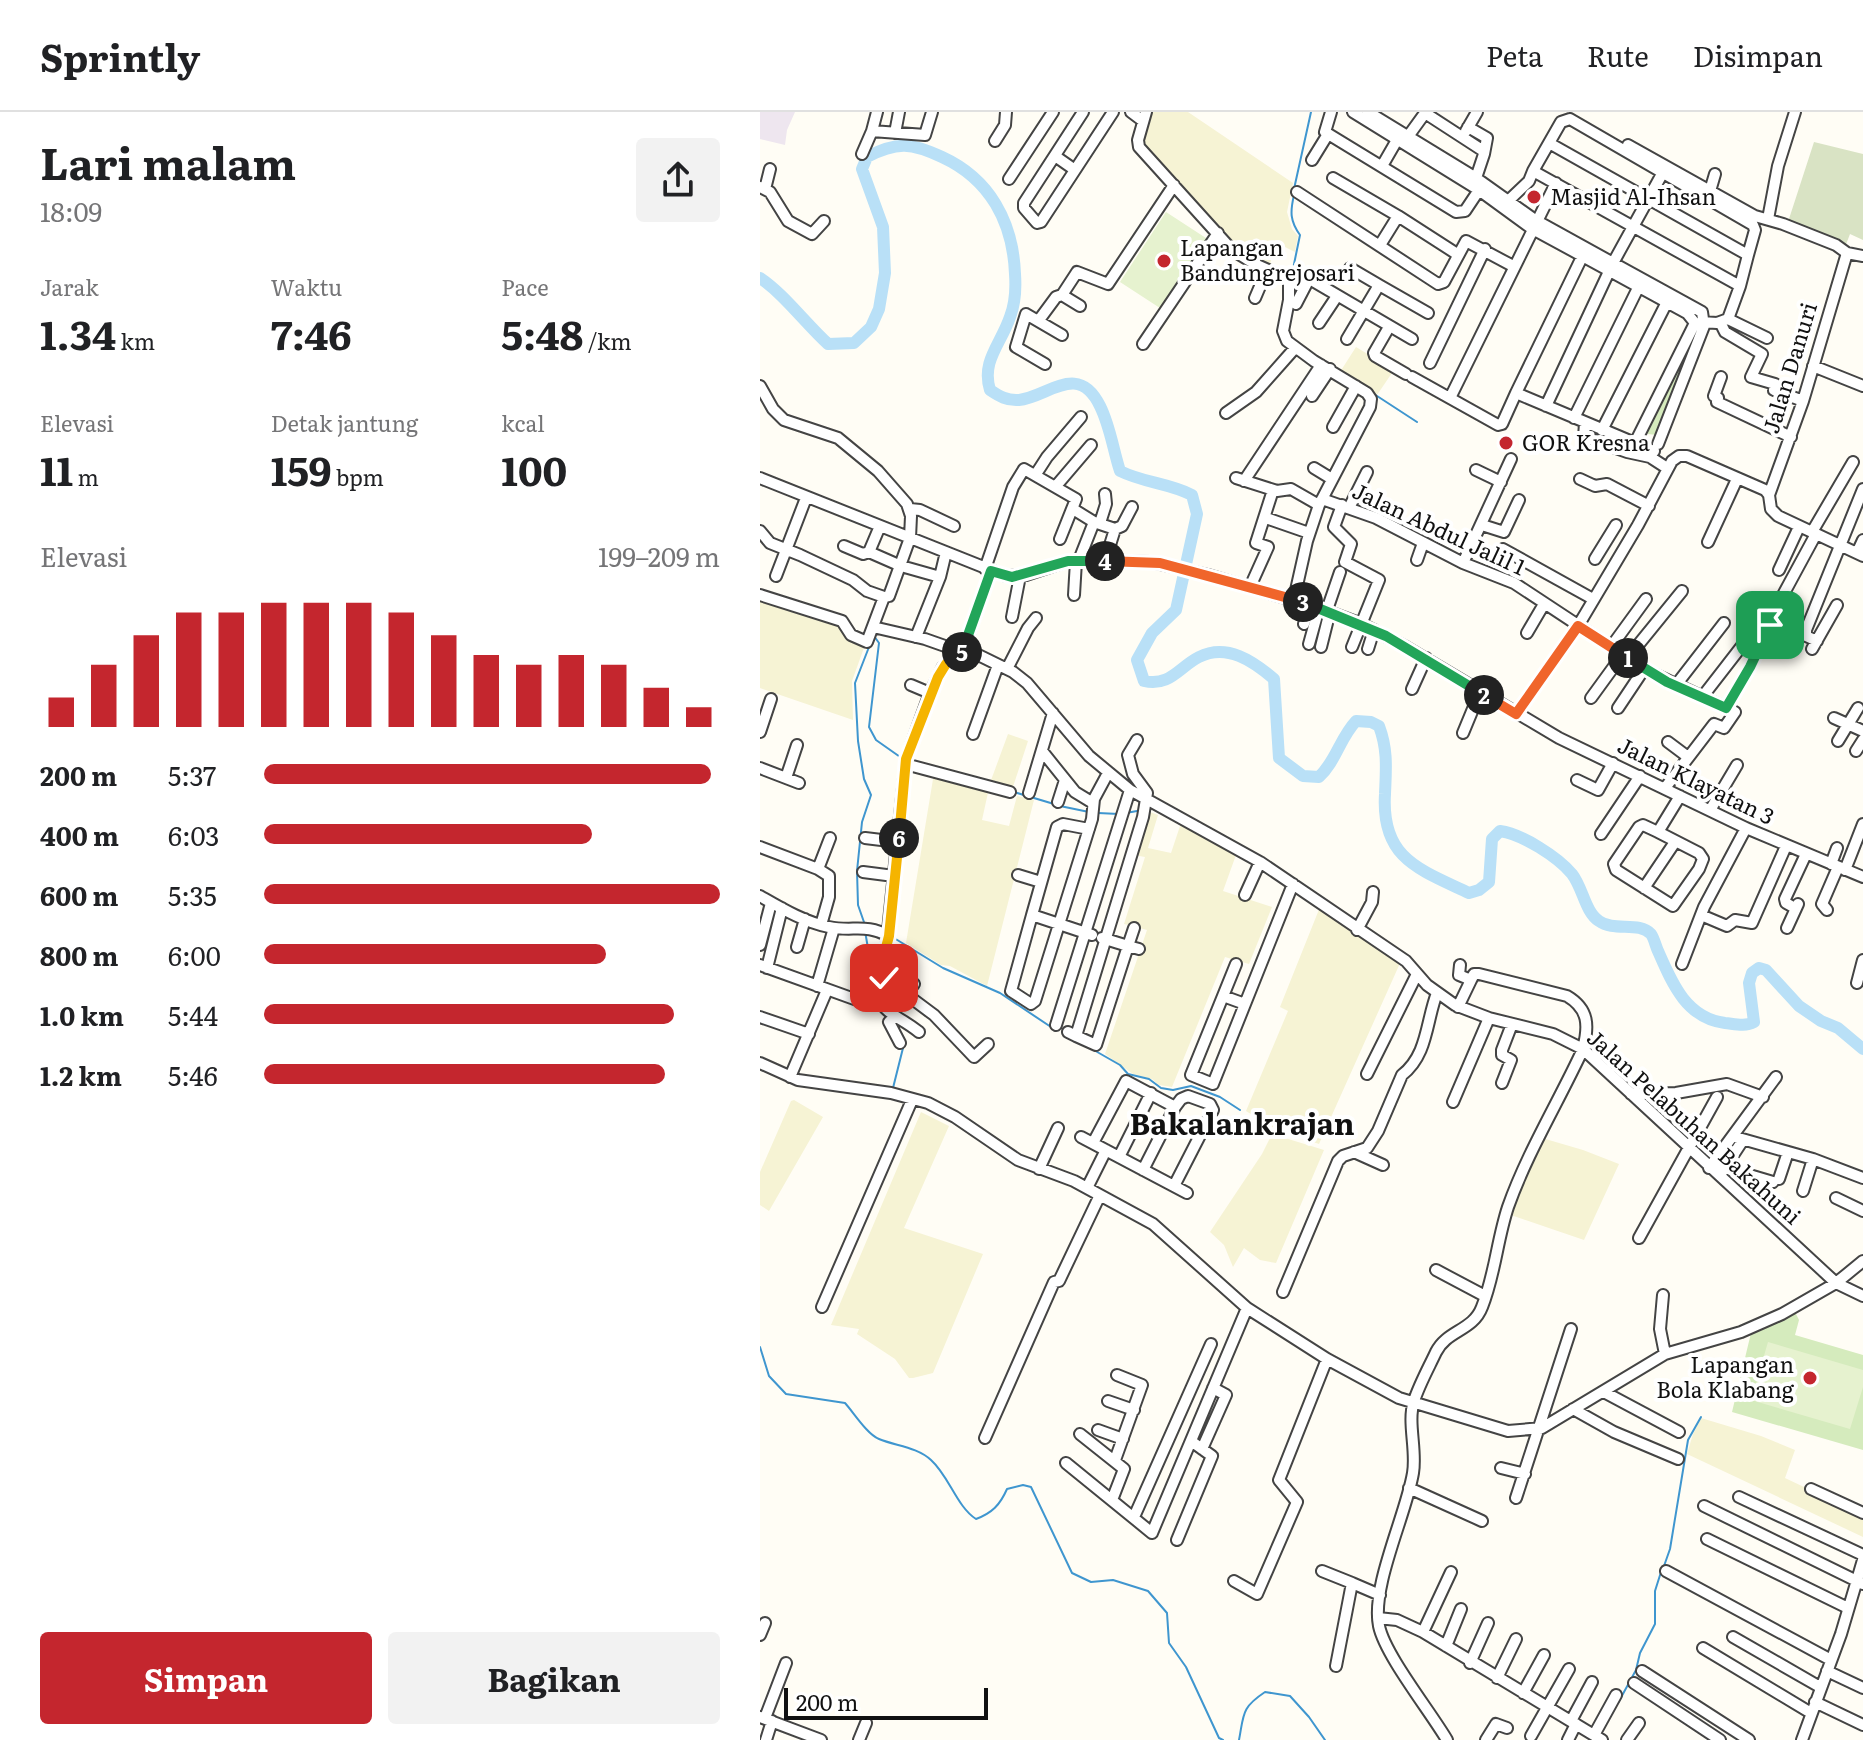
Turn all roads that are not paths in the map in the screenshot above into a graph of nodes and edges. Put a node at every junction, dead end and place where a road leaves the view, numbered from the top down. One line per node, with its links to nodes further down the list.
1 (877, 112): 16 (street)
2 (899, 112): 18 (street)
3 (932, 112): 18 (street)
4 (1006, 112): 20 (street)
5 (1053, 112): 35 (street)
6 (1083, 112): 25 (street)
7 (1113, 112): 29 (street)
8 (1131, 112): 15 (street)
9 (1331, 112): 19 (street)
10 (1353, 112): 21 (street)
11 (1368, 112): 21 (street)
12 (1424, 112): 17 (street); 21 (street)
13 (1477, 112): 17 (street)
14 (1795, 112): 45 (street)
15 (1145, 117): 37 (street)
16 (872, 131): 18 (street); 24 (street)
17 (1465, 132): 34 (street)
18 (895, 133)
19 (1328, 134): 26 (street); 27 (street)
20 (995, 141)
21 (1403, 141): 27 (street); 34 (street); 39 (street)
22 (1549, 143): 23 (street); 30 (street); 42 (street)
23 (1621, 147): 31 (street); 40 (street)
24 (862, 154)
25 (1055, 156): 29 (street); 29 (street)
26 (1312, 160)
27 (1382, 166): 39 (street)
28 (770, 169): 38 (street)
29 (1075, 170)
30 (1533, 171): 36 (street); 43 (street)
31 (1662, 174): 42 (street); 55 (street)
32 (1715, 174): 40 (street)
33 (1333, 178): 44 (street)
34 (1476, 178): 39 (street)
35 (1009, 179)
36 (1556, 183): 47 (street); 48 (street)
37 (1174, 185): 49 (street); 67 (street)
38 (762, 188): 46 (street)
39 (1485, 191): 43 (street); 47 (street)
40 (1710, 191): 45 (street)
41 (1297, 192): 51 (street)
42 (1648, 199): 48 (street); 55 (street)
43 (1509, 200): 47 (street)
44 (1398, 216): 51 (street); 54 (street)
45 (1768, 219): 53 (street)
46 (824, 221)
47 (1533, 224): 50 (street); 58 (street)
48 (1632, 226): 60 (street); 65 (street)
49 (1218, 233): 61 (street); 84 (street)
50 (1562, 240): 57 (street); 60 (street)
51 (1380, 245): 54 (street)
52 (1485, 249): 54 (street); 58 (street); 86 (street)
53 (1847, 253): 56 (street); 88 (street, Jalan Danuri)
54 (1457, 254)
55 (1748, 255): 65 (street)
56 (1863, 256)
57 (1582, 257): 60 (street); 95 (street)
58 (1513, 266): 97 (street)
59 (1350, 268): 64 (street)
60 (1611, 268): 66 (street); 77 (street); 99 (street)
61 (1267, 270): 62 (street); 69 (street)
62 (1286, 278): 63 (street); 85 (street)
63 (1309, 279): 68 (street); 71 (street)
64 (1379, 285): 73 (street); 74 (street)
65 (1740, 286): 76 (street)
66 (1638, 288): 70 (street); 102 (street)
67 (1062, 295): 72 (street); 75 (street)
68 (1337, 296): 73 (street); 78 (street)
69 (1255, 298)
70 (1667, 302): 77 (street); 105 (street)
71 (1296, 304)
72 (1080, 306)
73 (1363, 311): 79 (street); 82 (street)
74 (1428, 313)
75 (1039, 320): 80 (street); 87 (street)
76 (1724, 321): 77 (street); 81 (street); 98 (street)
77 (1700, 322): 107 (street); 109 (street)
78 (1319, 323)
79 (1389, 327): 83 (street); 97 (street)
80 (1062, 335)
81 (1767, 338)
82 (1347, 339)
83 (1412, 339)
84 (1143, 344)
85 (1295, 348): 89 (street); 100 (street)
86 (1430, 363)
87 (1045, 364)
88 (1813, 366): 94 (street); 98 (street, Jalan Danuri)
89 (1324, 370): 91 (street); 93 (street); 96 (street); 124 (street, Jalan Abdul Jalil 1)
90 (1721, 377): 106 (street)
91 (1339, 383)
92 (760, 386): 133 (street)
93 (1356, 386): 104 (street); 117 (street)
94 (1863, 386)
95 (1516, 393): 97 (street); 99 (street)
96 (1312, 396)
97 (1450, 398)
98 (1803, 401): 106 (street, Jalan Danuri)
99 (1546, 406): 102 (street)
100 (1226, 413)
101 (1081, 417): 116 (street)
102 (1574, 418): 103 (street)
103 (1585, 423): 105 (street); 109 (street)
104 (1333, 427)
105 (1602, 430): 107 (street)
106 (1791, 437): 126 (street, Jalan Danuri)
107 (1635, 443): 109 (street)
108 (1091, 445): 122 (street)
109 (1654, 450): 112 (street)
110 (1511, 459): 121 (street)
111 (1853, 462): 145 (street)
112 (1670, 465): 119 (street); 130 (street)
113 (1314, 468): 117 (street)
114 (1476, 470): 121 (street)
115 (1367, 472): 132 (street)
116 (1036, 474): 122 (street); 166 (street)
117 (1332, 479): 129 (street)
118 (1580, 479): 130 (street)
119 (1737, 479): 126 (street); 149 (street)
120 (761, 482): 127 (street)
121 (1501, 482): 137 (street)
122 (1056, 486): 134 (street)
123 (1863, 489): 152 (street)
124 (1273, 490): 129 (street, Jalan Abdul Jalil 1); 135 (street)
125 (1105, 494): 136 (street)
126 (1769, 495): 141 (street)
127 (806, 498): 139 (street); 154 (street)
128 (1519, 500): 137 (street)
129 (1320, 502): 132 (street, Jalan Abdul Jalil 1); 144 (street)
130 (1649, 506): 159 (street)
131 (1132, 507): 142 (street)
132 (1345, 507): 150 (street, Jalan Abdul Jalil 1); 187 (street)
133 (910, 509): 140 (street); 146 (street)
134 (1073, 509): 136 (street); 147 (street)
135 (1266, 518): 144 (street); 172 (street)
136 (1097, 522): 142 (street); 161 (street)
137 (1482, 525): 164 (street)
138 (1616, 525): 153 (street)
139 (880, 526): 146 (street); 156 (street)
140 (954, 526)
141 (1799, 527): 145 (street); 167 (street)
142 (1115, 529): 163 (street)
143 (760, 531): 154 (street)
144 (1309, 533): 177 (street)
145 (1814, 533): 152 (street); 213 (street)
146 (907, 536): 157 (street); 165 (street)
147 (1060, 539)
148 (1863, 540): 158 (street)
149 (1708, 542)
150 (1423, 543): 162 (street); 164 (street, Jalan Abdul Jalil 1)
151 (844, 546): 156 (street)
152 (1841, 546): 158 (street); 181 (street)
153 (1603, 547): 159 (street); 160 (street)
154 (786, 549): 169 (street); 176 (street)
155 (1503, 549): 178 (street)
156 (869, 552): 165 (street)
157 (946, 552): 166 (street); 171 (street)
158 (1860, 554)
159 (1620, 556): 178 (street)
160 (1595, 559)
161 (1078, 560): 163 (street, Jalan Klayatan 3); 170 (street, Jalan Klayatan 3); 175 (street)
162 (1417, 560)
163 (1105, 561): 172 (street, Jalan Klayatan 3)
164 (1463, 563): 180 (street, Jalan Abdul Jalil 1)
165 (899, 565): 171 (street); 176 (street)
166 (988, 570): 170 (street); 199 (street)
167 (1779, 570)
168 (1340, 572): 182 (street)
169 (776, 576)
170 (1020, 576): 183 (street)
171 (940, 577): 192 (street)
172 (1250, 587): 177 (street, Jalan Klayatan 3)
173 (1682, 591): 200 (street)
174 (760, 595): 189 (street)
175 (1074, 595)
176 (885, 597): 189 (street)
177 (1294, 599): 182 (street, Jalan Klayatan 3)
178 (1593, 599): 188 (street)
179 (1646, 599): 197 (street)
180 (1544, 604): 188 (street, Jalan Abdul Jalil 1); 191 (street)
181 (1816, 605): 181 (street)
182 (1321, 608): 186 (street); 187 (street, Jalan Klayatan 3); 194 (street); 195 (street)
183 (1012, 617)
184 (1036, 618): 202 (street)
185 (1724, 623): 205 (street)
186 (1304, 624)
187 (1362, 624): 190 (street, Jalan Klayatan 3); 196 (street)
188 (1578, 626): 197 (street, Jalan Abdul Jalil 1); 216 (street)
189 (875, 628): 192 (street, Jalan Pelabuhan Bakahuni)
190 (1374, 630): 198 (street); 201 (street, Jalan Klayatan 3)
191 (1527, 633)
192 (916, 637): 199 (street, Jalan Pelabuhan Bakahuni)
193 (1748, 638): 209 (street)
194 (1309, 644)
195 (1321, 647)
196 (1352, 647)
197 (1611, 647): 200 (street, Jalan Abdul Jalil 1)
198 (1368, 649)
199 (963, 650): 202 (street, Jalan Pelabuhan Bakahuni); 208 (street)
200 (1623, 654): 203 (street, Jalan Abdul Jalil 1); 210 (street)
201 (1426, 658): 206 (street); 207 (street, Jalan Klayatan 3)
202 (1003, 667): 215 (street, Jalan Pelabuhan Bakahuni); 222 (street)
203 (1644, 669): 205 (street, Jalan Abdul Jalil 1); 212 (street)
204 (911, 685): 208 (street)
205 (1676, 685): 209 (street, Jalan Abdul Jalil 1)
206 (1412, 689)
207 (1480, 692): 216 (street, Jalan Klayatan 3); 221 (street)
208 (930, 693): 232 (street)
209 (1703, 696): 213 (street, Jalan Abdul Jalil 1)
210 (1591, 698)
211 (771, 699): 220 (street)
212 (1618, 708)
213 (1726, 708): 230 (street)
214 (1858, 708): 218 (street)
215 (1053, 713): 228 (street); 235 (street, Jalan Pelabuhan Bakahuni)
216 (1516, 714): 231 (street, Jalan Klayatan 3)
217 (1834, 718): 218 (street)
218 (1849, 724): 219 (street); 225 (street)
219 (1863, 731)
220 (760, 732)
221 (1463, 733)
222 (973, 734)
223 (1137, 740): 246 (street)
224 (1863, 740): 229 (street)
225 (1838, 741)
226 (1668, 742): 230 (street)
227 (797, 745): 237 (street)
228 (1042, 751): 238 (street); 244 (street)
229 (1856, 751)
230 (1688, 757): 241 (street)
231 (1622, 763): 236 (street, Jalan Klayatan 3); 239 (street)
232 (905, 764): 243 (street); 257 (street)
233 (1737, 765): 249 (street)
234 (760, 768): 237 (street)
235 (1108, 773): 242 (street, Jalan Pelabuhan Bakahuni); 248 (street)
236 (1640, 776): 241 (street, Jalan Klayatan 3); 254 (street)
237 (786, 778): 240 (street)
238 (1065, 780): 247 (street); 248 (street)
239 (1577, 780)
240 (799, 783)
241 (1665, 788): 245 (street, Jalan Klayatan 3)
242 (1130, 790): 246 (street, Jalan Pelabuhan Bakahuni); 288 (street)
243 (1010, 792)
244 (1029, 793)
245 (1680, 796): 251 (street, Jalan Klayatan 3); 253 (street)
246 (1146, 798): 263 (street, Jalan Pelabuhan Bakahuni); 288 (street)
247 (1058, 802)
248 (1093, 803): 252 (street)
249 (1712, 807)
250 (1863, 824): 264 (street)
251 (1746, 828): 259 (street, Jalan Klayatan 3); 279 (street)
252 (1089, 829): 270 (street); 281 (street)
253 (1658, 832): 258 (street); 272 (street)
254 (1601, 834)
255 (830, 838): 265 (street)
256 (865, 838): 257 (street)
257 (898, 842): 268 (street)
258 (1675, 842): 272 (street); 272 (street)
259 (1786, 846): 262 (street, Jalan Klayatan 3); 279 (street)
260 (760, 847): 265 (street)
261 (1837, 848): 264 (street)
262 (1806, 854): 264 (street, Jalan Klayatan 3); 285 (street)
263 (1260, 862): 271 (street, Jalan Pelabuhan Bakahuni); 274 (street)
264 (1838, 867): 269 (street, Jalan Klayatan 3); 277 (street)
265 (818, 869): 282 (street)
266 (863, 872): 268 (street)
267 (1018, 875): 270 (street)
268 (894, 876): 287 (street)
269 (1863, 877)
270 (1041, 882): 278 (street)
271 (1293, 884): 286 (street, Jalan Pelabuhan Bakahuni); 307 (street)
272 (1644, 888)
273 (1373, 892): 286 (street)
274 (1245, 895)
275 (760, 896): 276 (street)
276 (776, 906): 280 (street); 289 (street); 296 (street)
277 (1827, 910)
278 (1032, 915): 281 (street); 281 (street)
279 (1701, 915): 294 (street)
280 (805, 919): 282 (street); 290 (street)
281 (1060, 923): 288 (street)
282 (821, 925): 283 (street)
283 (834, 928): 287 (street); 302 (street)
284 (1134, 928): 291 (street)
285 (1787, 928)
286 (1357, 930): 298 (street, Jalan Pelabuhan Bakahuni)
287 (889, 936): 297 (street)
288 (1095, 936): 291 (street); 313 (street); 313 (street)
289 (760, 945)
290 (797, 947)
291 (1134, 948): 313 (street)
292 (1863, 960): 300 (street)
293 (1236, 964): 306 (street)
294 (1682, 964)
295 (1460, 965): 299 (street)
296 (763, 966): 302 (street)
297 (879, 974): 303 (street); 305 (street)
298 (1417, 974): 304 (street, Jalan Pelabuhan Bakahuni); 320 (street)
299 (1471, 980): 308 (street); 318 (street)
300 (1857, 983)
301 (914, 984): 305 (street)
302 (822, 988): 303 (street); 315 (street)
303 (872, 988): 311 (street)
304 (1437, 993): 308 (street, Jalan Pelabuhan Bakahuni); 336 (street)
305 (906, 995): 317 (street)
306 (1223, 996): 307 (street); 307 (street)
307 (1245, 1004)
308 (1458, 1007): 310 (street, Jalan Pelabuhan Bakahuni)
309 (760, 1017): 315 (street)
310 (1489, 1018): 312 (street, Jalan Pelabuhan Bakahuni); 329 (street)
311 (892, 1020): 314 (street); 316 (street)
312 (1512, 1024): 318 (street, Jalan Pelabuhan Bakahuni); 323 (street)
313 (1062, 1028)
314 (919, 1032)
315 (809, 1034): 321 (street)
316 (900, 1043)
317 (988, 1044)
318 (1583, 1049): 325 (street, Jalan Pelabuhan Bakahuni); 359 (street)
319 (760, 1063): 321 (street)
320 (1367, 1074)
321 (790, 1077): 328 (street)
322 (1776, 1077): 327 (street)
323 (1502, 1083)
324 (1151, 1093): 330 (street); 333 (street); 338 (street)
325 (1631, 1094): 327 (street); 334 (street, Jalan Pelabuhan Bakahuni)
326 (1717, 1097): 334 (street)
327 (1763, 1097): 341 (street)
328 (912, 1100): 342 (street); 361 (street)
329 (1453, 1102)
330 (1175, 1107): 343 (street); 346 (street)
331 (1058, 1128): 342 (street)
332 (1081, 1137): 333 (street)
333 (1093, 1143): 335 (street)
334 (1687, 1147): 341 (street, Jalan Pelabuhan Bakahuni); 353 (street)
335 (1106, 1150): 338 (street); 347 (street)
336 (1354, 1152): 340 (street); 357 (street)
337 (1788, 1152): 339 (street); 344 (street); 344 (street)
338 (1119, 1157): 343 (street)
339 (1813, 1159): 345 (street); 348 (street)
340 (1383, 1165)
341 (1710, 1166): 344 (street, Jalan Pelabuhan Bakahuni)
342 (1039, 1169): 347 (street)
343 (1143, 1170): 346 (street)
344 (1722, 1172): 356 (street, Jalan Pelabuhan Bakahuni)
345 (1863, 1178)
346 (1174, 1186): 349 (street)
347 (1087, 1188): 350 (street)
348 (1803, 1191)
349 (1187, 1193)
350 (1100, 1195): 362 (street); 378 (street)
351 (1836, 1198): 352 (street)
352 (1863, 1211)
353 (1639, 1238)
354 (1863, 1261): 356 (street)
355 (1436, 1270): 359 (street)
356 (1836, 1283): 360 (street, Jalan Pelabuhan Bakahuni); 365 (street)
357 (1283, 1292)
358 (1663, 1295): 365 (street)
359 (1485, 1296): 371 (street)
360 (1863, 1296)
361 (822, 1307)
362 (1247, 1308): 366 (street); 368 (street)
363 (1571, 1329): 375 (street)
364 (1211, 1344): 394 (street)
365 (1665, 1354): 369 (street)
366 (1327, 1359): 371 (street); 402 (street)
367 (1117, 1375): 373 (street)
368 (1213, 1388): 380 (street); 381 (street)
369 (1604, 1392): 372 (street); 376 (street)
370 (1108, 1401): 373 (street)
371 (1414, 1402): 375 (street); 387 (street)
372 (1573, 1409): 375 (street); 382 (street)
373 (1134, 1410): 379 (street)
374 (1098, 1430): 379 (street)
375 (1538, 1430): 386 (street)
376 (1679, 1432)
377 (1080, 1434): 383 (street)
378 (985, 1438)
379 (1123, 1439): 383 (street)
380 (1191, 1441): 381 (street); 394 (street)
381 (1202, 1449): 397 (street)
382 (1678, 1459)
383 (1115, 1460): 391 (street)
384 (1066, 1463): 391 (street)
385 (1501, 1468): 386 (street)
386 (1525, 1474): 390 (street)
387 (1409, 1488): 395 (street); 405 (street)
388 (1811, 1489): 393 (street)
389 (1739, 1497): 398 (street)
390 (1516, 1498)
391 (1112, 1500): 394 (street)
392 (1704, 1506): 403 (street)
393 (1863, 1513)
394 (1134, 1517)
395 (1482, 1521)
396 (1707, 1539): 406 (street)
397 (1177, 1540)
398 (1863, 1558): 403 (street)
399 (1322, 1571): 404 (street)
400 (1666, 1571): 418 (street)
401 (1451, 1572): 411 (street)
402 (1234, 1581)
403 (1860, 1582): 406 (street)
404 (1352, 1583): 405 (street); 421 (street)
405 (1380, 1595): 408 (street)
406 (1848, 1608): 418 (street)
407 (1461, 1609): 415 (street)
408 (1378, 1618): 411 (street); 443 (street)
409 (765, 1623): 412 (street)
410 (1488, 1623): 420 (street)
411 (1423, 1632): 415 (street)
412 (760, 1635)
413 (1733, 1637): 428 (street)
414 (1516, 1639): 425 (street)
415 (1446, 1646): 420 (street)
416 (1703, 1648): 433 (street)
417 (1544, 1655): 430 (street)
418 (1831, 1660): 424 (street)
419 (786, 1663): 434 (street)
420 (1470, 1663): 425 (street)
421 (1336, 1666)
422 (1569, 1669): 432 (street)
423 (1642, 1671): 451 (street)
424 (1827, 1671): 428 (street); 429 (street)
425 (1497, 1678): 430 (street)
426 (1592, 1682): 436 (street)
427 (1634, 1683): 450 (street)
428 (1820, 1687): 433 (street)
429 (1863, 1688)
430 (1523, 1693): 432 (street)
431 (1616, 1695): 442 (street)
432 (1548, 1707): 436 (street); 440 (street)
433 (1813, 1708): 438 (street); 452 (street)
434 (766, 1719): 441 (street); 444 (street)
435 (866, 1723): 446 (street)
436 (1574, 1723): 442 (street); 448 (street)
437 (1639, 1723): 449 (street)
438 (1863, 1725)
439 (1507, 1728): 447 (street)
440 (1531, 1736)
441 (809, 1737): 445 (street)
442 (1598, 1738)
443 (1447, 1739)
444 (766, 1740)
445 (821, 1740)
446 (859, 1740)
447 (1486, 1740)
448 (1568, 1740)
449 (1627, 1740)
450 (1720, 1740)
451 (1749, 1740)
452 (1802, 1740)

